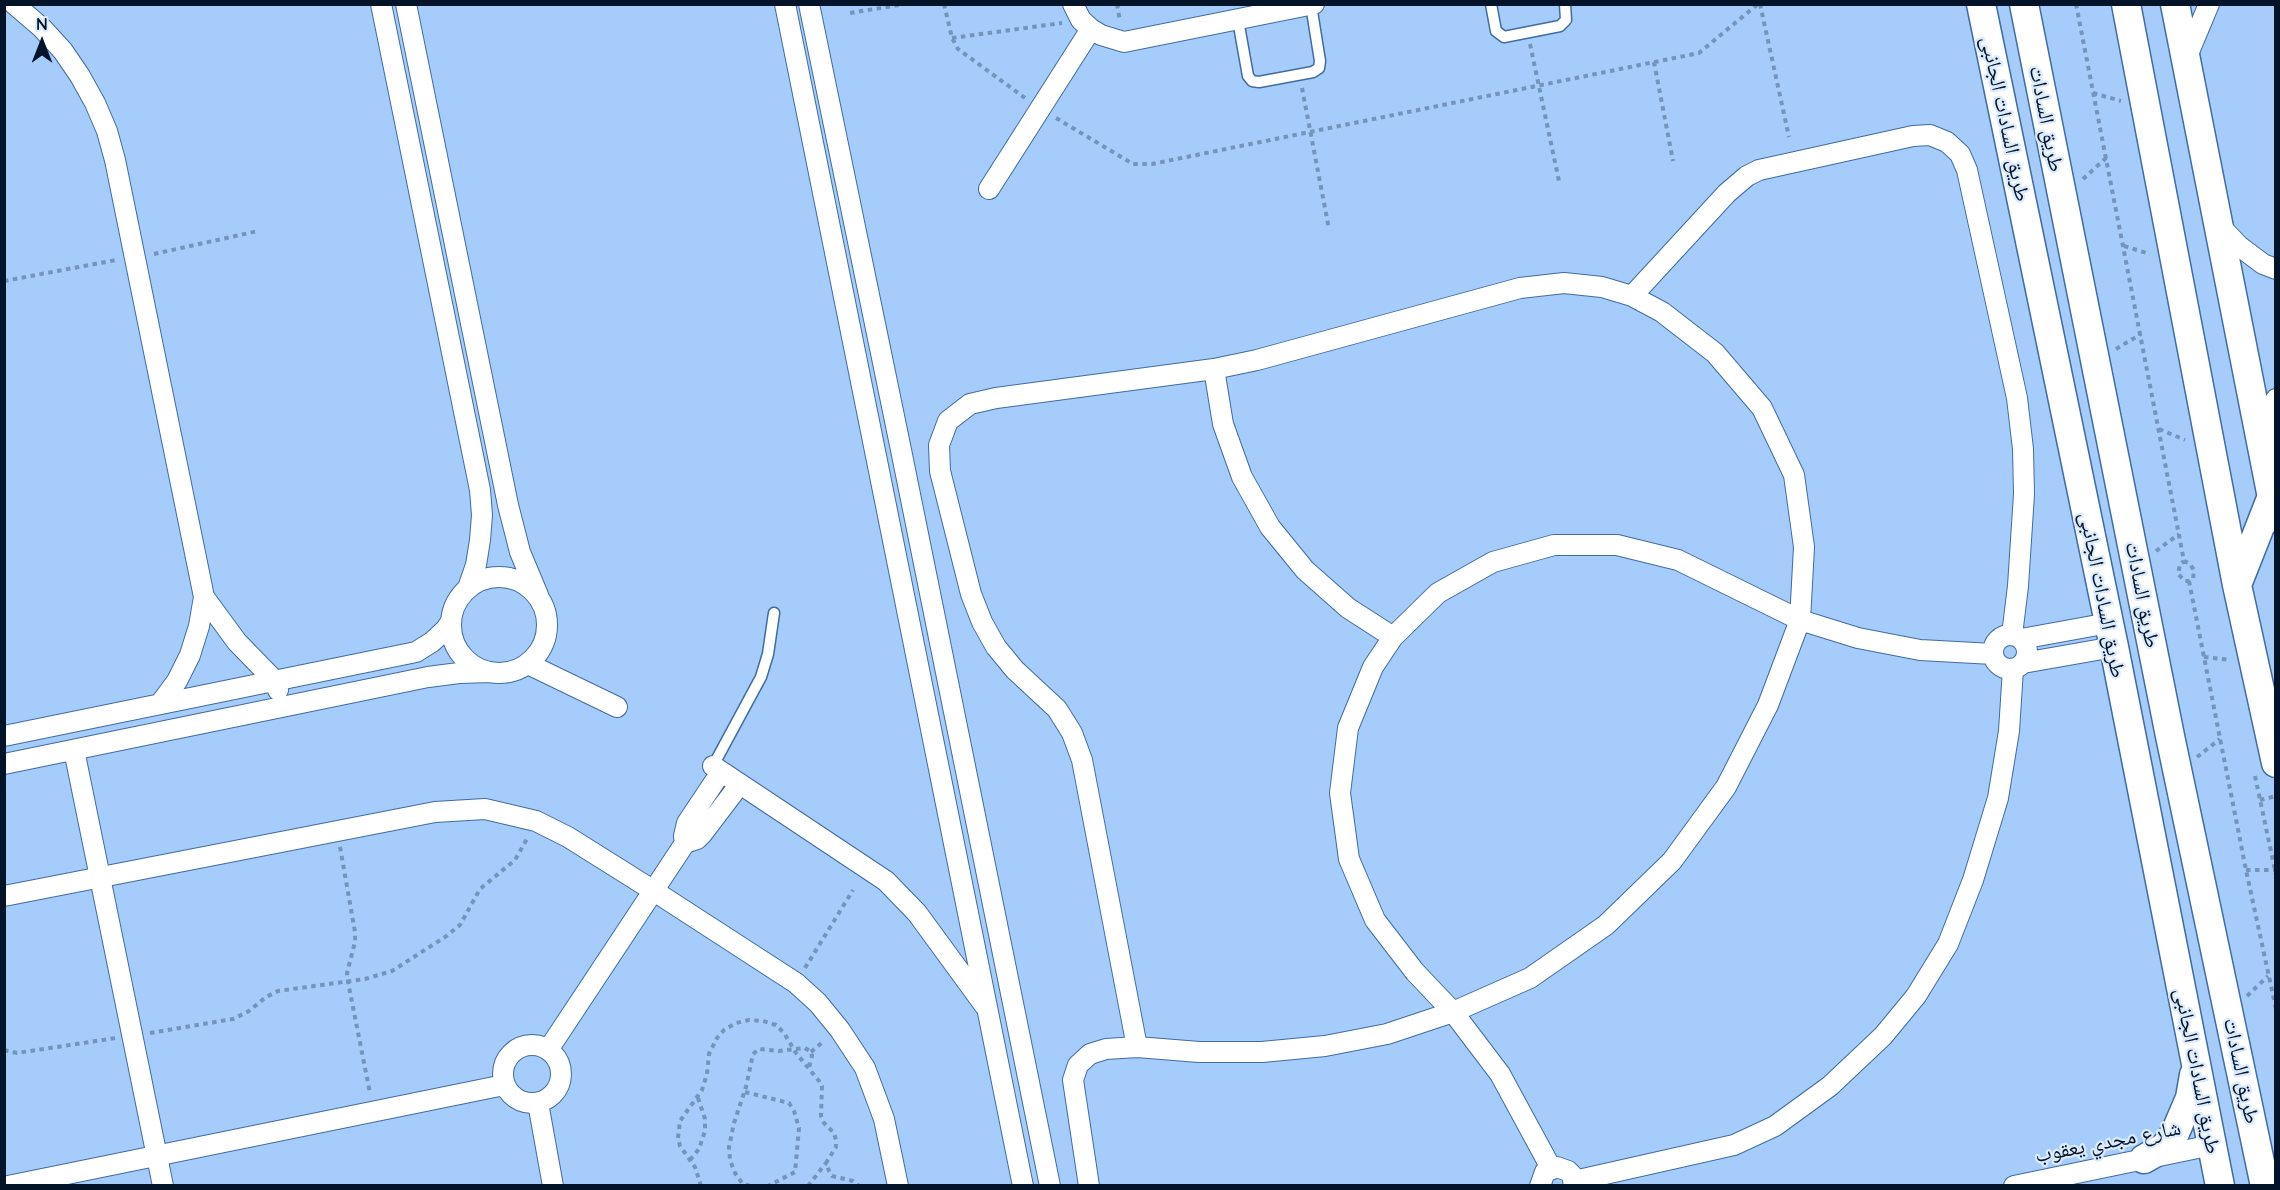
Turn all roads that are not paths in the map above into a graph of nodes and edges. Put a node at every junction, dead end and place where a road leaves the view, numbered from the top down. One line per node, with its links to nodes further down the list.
1 (14, 4): 32 (street)
2 (381, 4): 20 (street)
3 (406, 4): 19 (street)
4 (785, 4): 27 (street)
5 (809, 4): 26 (street)
6 (1491, 4): 7 (lane)
7 (1565, 4)
8 (1981, 4): 36 (main road, طريق السادات الجانبى)
9 (2024, 4): 50 (main road, طريق السادات)
10 (2126, 4): 29 (main road)
11 (2175, 4): 16 (main road)
12 (2209, 4): 16 (street)
13 (1312, 5): 15 (street); 15 (lane)
14 (1082, 18): 15 (street); 17 (street)
15 (1238, 20)
16 (2186, 59): 18 (main road)
17 (989, 189)
18 (2219, 224): 21 (street); 25 (main road)
19 (454, 241): 20 (street); 31 (street)
20 (430, 245): 30 (street)
21 (2276, 269)
22 (1632, 296): 23 (street); 34 (street); 38 (street)
23 (1214, 369): 37 (street); 63 (street)
24 (2276, 399): 25 (street)
25 (2262, 444): 28 (main road)
26 (900, 445): 27 (street); 78 (street)
27 (876, 450): 61 (street)
28 (2274, 507): 29 (main road)
29 (2237, 585): 40 (main road)
30 (468, 588): 31 (street); 35 (street)
31 (538, 596): 41 (street)
32 (204, 597): 44 (street); 46 (street)
33 (774, 614): 55 (lane)
34 (1800, 620): 37 (street); 39 (street); 62 (street)
35 (451, 621): 43 (street); 44 (street)
36 (2111, 635): 38 (street); 42 (street); 51 (main road, طريق السادات الجانبى)
37 (1393, 637): 62 (street)
38 (2017, 637): 39 (street); 42 (street)
39 (1993, 654): 42 (street)
40 (2243, 660): 45 (main road); 53 (main road)
41 (528, 664): 43 (street); 48 (street)
42 (2018, 666): 72 (street)
43 (491, 672): 47 (street)
44 (275, 681): 46 (street); 47 (street)
45 (2276, 685)
46 (160, 705): 49 (street)
47 (282, 707): 52 (street)
48 (617, 707)
49 (4, 736)
50 (2170, 736): 51 (main road); 83 (main road, طريق السادات)
51 (2132, 744): 65 (main road, طريق السادات الجانبى)
52 (74, 750): 54 (street); 58 (street)
53 (2276, 763)
54 (4, 764)
55 (717, 769): 56 (street); 57 (street)
56 (740, 784): 57 (street); 61 (street)
57 (685, 843): 59 (street)
58 (100, 878): 59 (street); 60 (street); 69 (street)
59 (654, 891): 64 (street); 76 (street)
60 (4, 896)
61 (989, 1010): 77 (street)
62 (1453, 1012): 63 (street); 71 (street)
63 (1137, 1047): 79 (street)
64 (548, 1050): 66 (street); 67 (street)
65 (2196, 1061): 68 (main road, طريق السادات الجانبى); 70 (main road)
66 (504, 1085): 67 (street); 69 (street)
67 (538, 1103): 75 (street)
68 (2211, 1145): 70 (street, شارع مجدي يعقوب); 82 (main road, طريق السادات الجانبى)
69 (157, 1155): 73 (street); 74 (street)
70 (2144, 1159): 81 (street, شارع مجدي يعقوب)
71 (1551, 1168): 72 (street); 80 (street)
72 (1574, 1183)
73 (8, 1185)
74 (163, 1185)
75 (553, 1185)
76 (898, 1185)
77 (1023, 1185)
78 (1050, 1185)
79 (1089, 1185)
80 (1540, 1185)
81 (2014, 1185)
82 (2220, 1185)
83 (2265, 1185)

